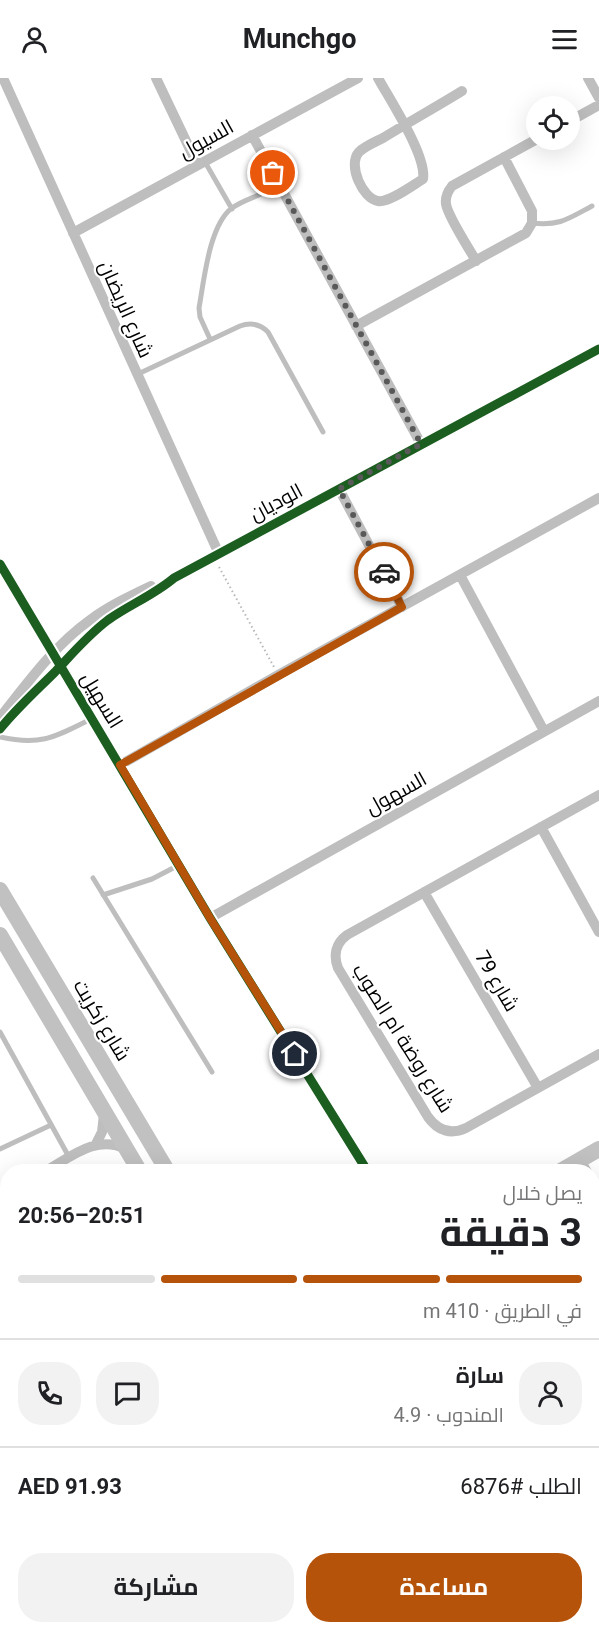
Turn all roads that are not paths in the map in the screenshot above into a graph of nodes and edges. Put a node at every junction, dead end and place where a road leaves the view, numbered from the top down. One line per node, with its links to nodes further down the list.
1 (156, 78): 14 (street)
2 (358, 78): 11 (street, السيول)
3 (378, 78): 10 (street)
4 (588, 78): 7 (street)
5 (2, 80): 19 (street, شارع الريضان)
6 (462, 91): 10 (street)
7 (599, 98)
8 (599, 105): 9 (street)
9 (580, 115)
10 (404, 125): 10 (street)
11 (252, 135): 14 (street, السيول); 21 (street)
12 (526, 145): 13 (street)
13 (504, 157): 18 (street); 20 (street)
14 (200, 163): 17 (lane); 19 (street, السيول)
15 (261, 194): 17 (lane)
16 (591, 206): 18 (lane)
17 (231, 209): 22 (lane)
18 (532, 223): 20 (street)
19 (73, 233): 24 (street, شارع الريضان)
20 (476, 261): 21 (street)
21 (356, 326): 26 (street)
22 (210, 339): 24 (lane); 25 (lane)
23 (599, 349): 26 (street, الوديان)
24 (136, 375): 29 (street, شارع الريضان)
25 (323, 432)
26 (421, 444): 27 (street, الوديان)
27 (339, 489): 29 (street, الوديان); 33 (street)
28 (599, 498): 31 (street)
29 (216, 555): 32 (street, الوديان)
30 (0, 564): 34 (street, السهيل)
31 (460, 575): 33 (street); 40 (street)
32 (174, 578): 34 (street, الوديان); 35 (street, الوديان)
33 (402, 607): 42 (street)
34 (54, 653): 35 (street, السهيل); 37 (street, الوديان)
35 (61, 666): 38 (street, السهيل); 39 (street, الوديان)
36 (599, 701): 40 (street, السهول)
37 (0, 718)
38 (92, 718): 41 (lane); 42 (street, السهيل)
39 (0, 729)
40 (544, 731): 50 (street, السهول)
41 (0, 737)
42 (120, 765): 45 (street)
43 (599, 795): 44 (street, شارع روضة ام الصوب)
44 (541, 827): 48 (street, شارع روضة ام الصوب); 51 (street)
45 (179, 865): 49 (lane); 50 (street)
46 (93, 878): 49 (lane)
47 (0, 890): 66 (street, شارع زكريت)
48 (424, 892): 56 (street, شارع 79); 56 (street, شارع روضة ام الصوب)
49 (103, 895): 55 (lane)
50 (210, 918): 67 (street)
51 (599, 932)
52 (0, 935): 57 (street)
53 (0, 1032): 58 (lane)
54 (599, 1054): 56 (street, شارع روضة ام الصوب)
55 (212, 1072)
56 (538, 1088)
57 (104, 1113): 59 (street); 61 (street)
58 (51, 1125): 60 (lane); 63 (lane)
59 (96, 1144): 61 (street); 63 (street)
60 (0, 1149)
61 (126, 1149): 65 (street)
62 (599, 1149): 68 (street)
63 (69, 1158): 64 (street)
64 (58, 1164)
65 (135, 1164)
66 (163, 1164)
67 (363, 1164)
68 (586, 1164)

